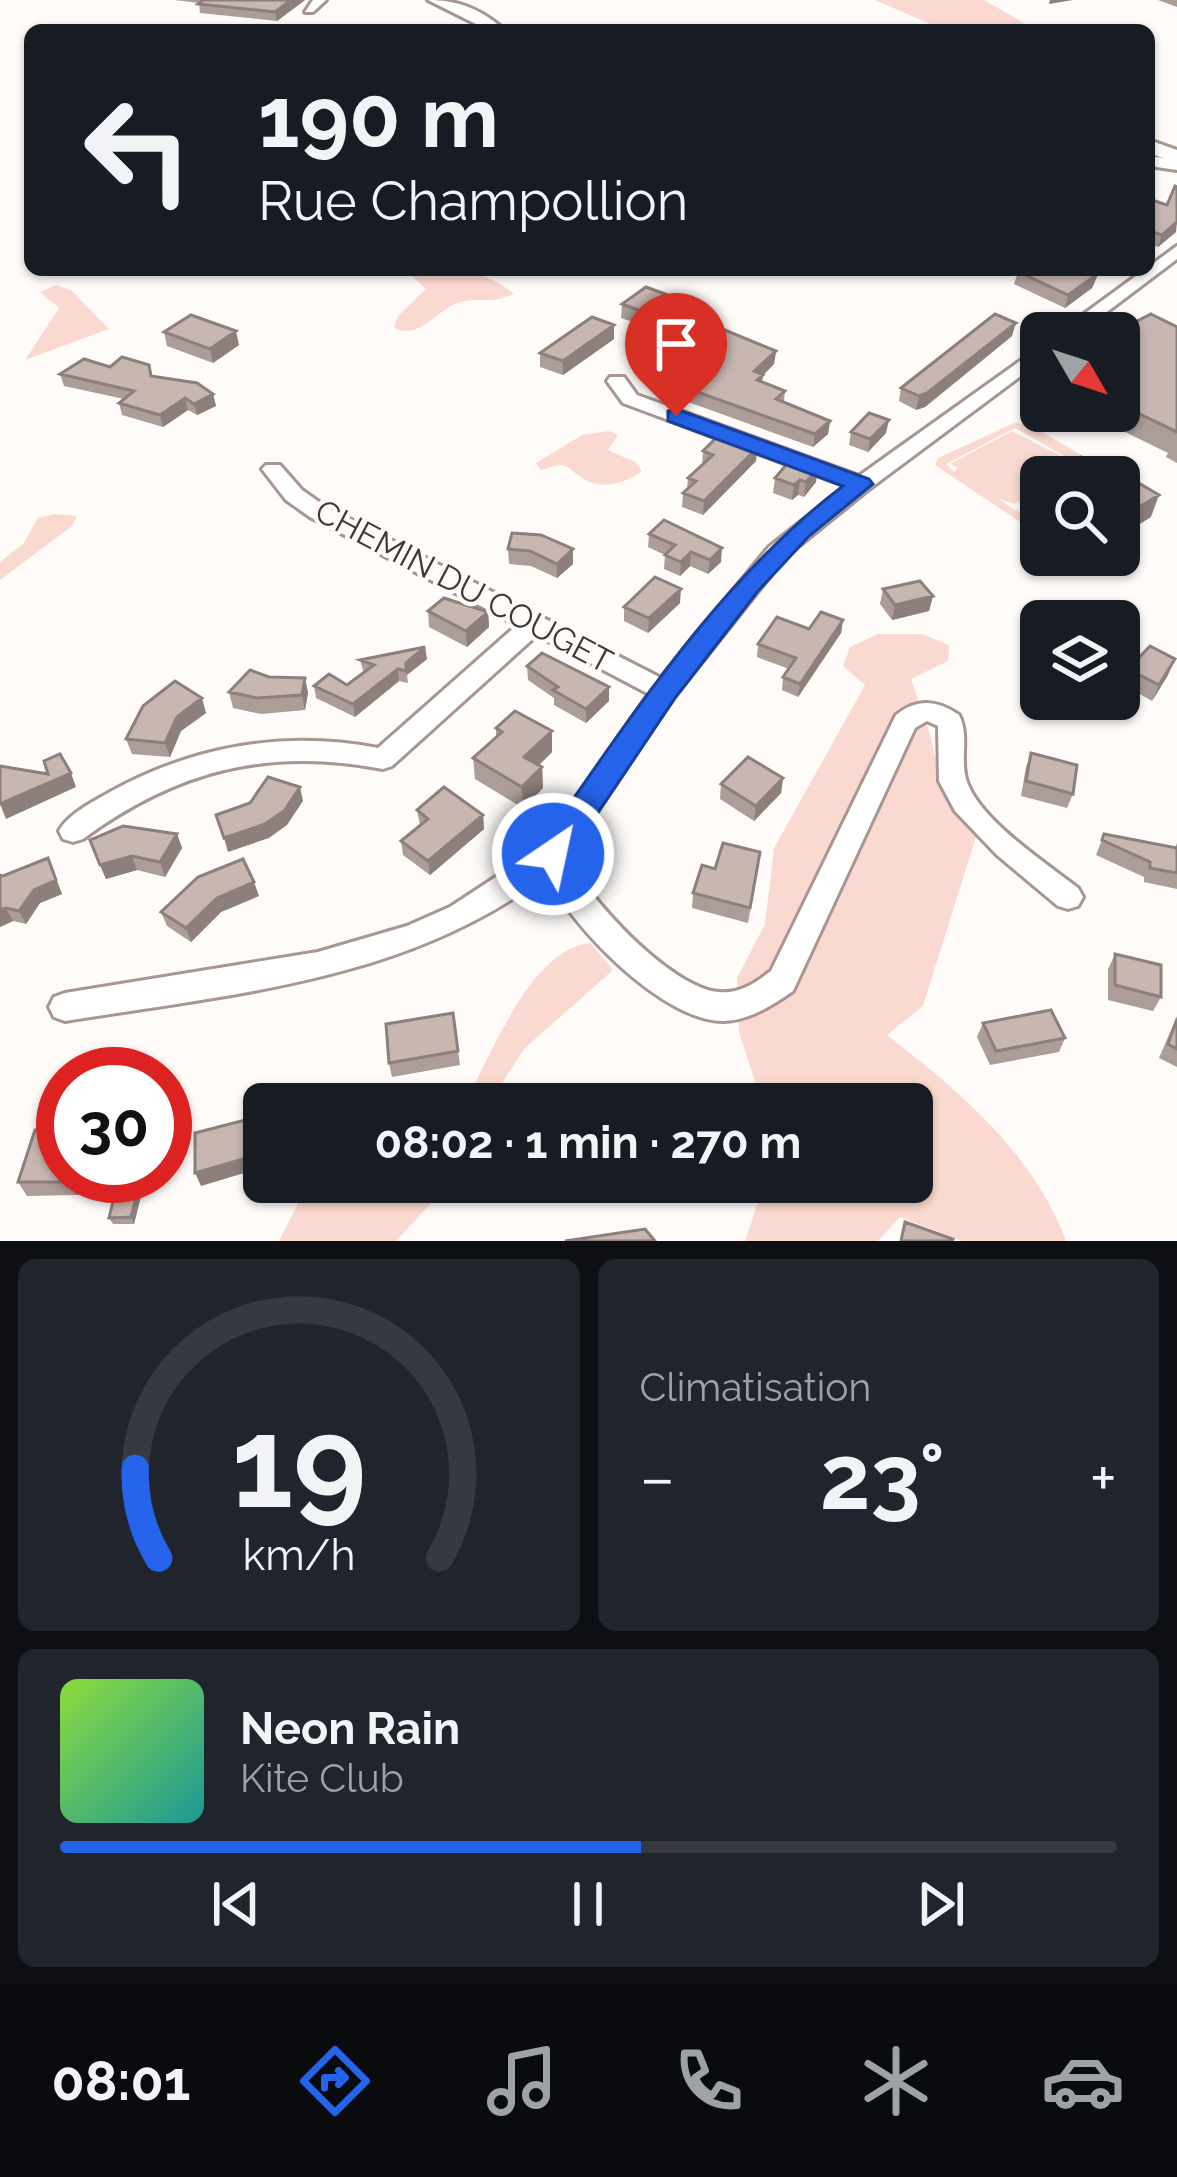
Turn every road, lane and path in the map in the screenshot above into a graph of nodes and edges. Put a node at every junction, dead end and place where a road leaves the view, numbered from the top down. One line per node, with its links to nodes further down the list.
1 (435, 0): 2 (street)
2 (478, 24)
3 (1143, 276): 4 (street)
4 (1095, 312)
5 (1020, 367): 8 (street)
6 (617, 380): 8 (street)
7 (273, 469): 9 (street, CHEMIN DU COUGET)
8 (861, 484): 10 (street)
9 (536, 622): 10 (street, CHEMIN DU COUGET); 11 (street)
10 (665, 691): 12 (street)
11 (74, 831)
12 (553, 854): 13 (street); 14 (street)
13 (1068, 897)
14 (65, 1007)

